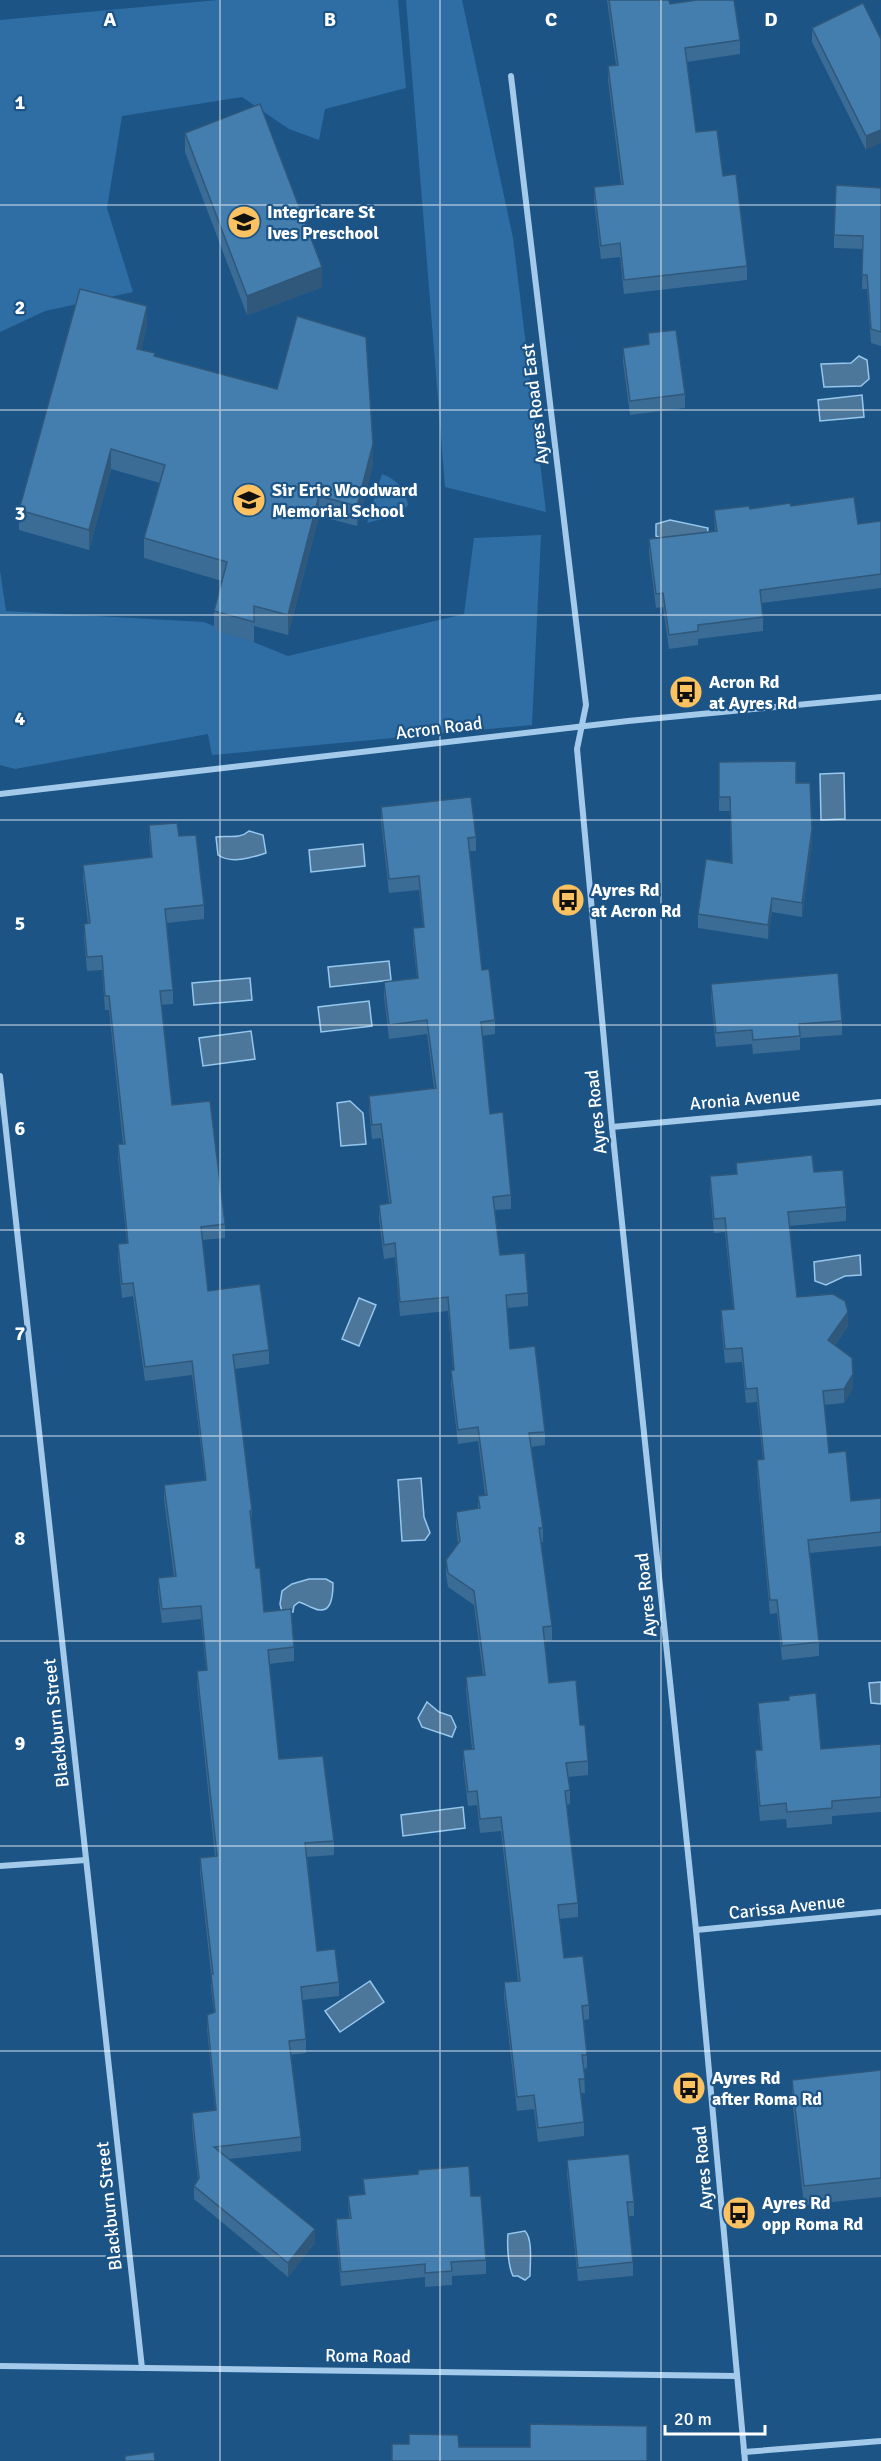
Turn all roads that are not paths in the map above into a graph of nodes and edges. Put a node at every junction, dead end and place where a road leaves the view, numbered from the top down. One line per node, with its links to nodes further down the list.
1 (511, 76): 3 (street, Ayres Road East)
2 (881, 697): 3 (street, Acron Road)
3 (582, 727): 4 (street, Acron Road); 7 (street, Ayres Road)
4 (0, 794)
5 (0, 1076): 8 (street, Blackburn Street)
6 (881, 1101): 7 (street, Aronia Avenue)
7 (612, 1127): 11 (street, Ayres Road)
8 (86, 1860): 9 (street); 13 (street, Blackburn Street)
9 (0, 1866)
10 (881, 1912): 11 (street, Carissa Avenue)
11 (696, 1930): 14 (street, Ayres Road)
12 (0, 2366): 13 (street, Roma Road)
13 (142, 2368): 14 (street, Roma Road)
14 (736, 2376): 16 (street, Ayres Road)
15 (881, 2441): 16 (street)
16 (744, 2452): 17 (street, Ayres Road)
17 (745, 2461)

